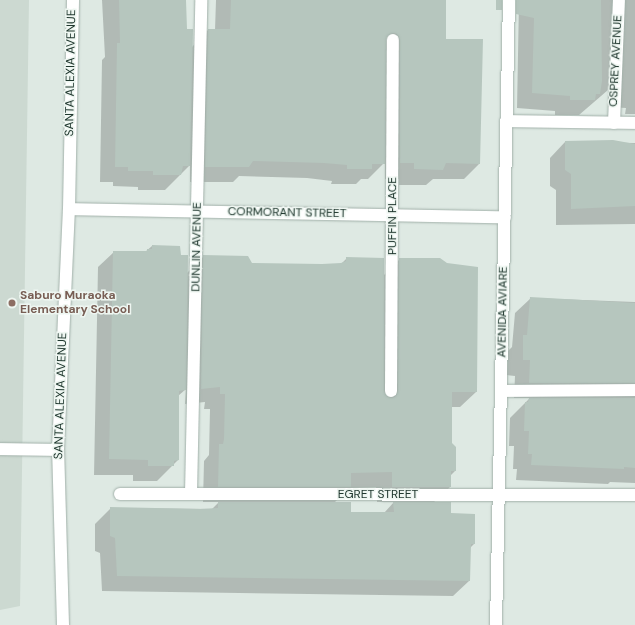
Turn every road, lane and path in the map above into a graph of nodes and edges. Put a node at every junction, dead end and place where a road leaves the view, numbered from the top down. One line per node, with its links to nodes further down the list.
1 (73, 0): 9 (street, SANTA ALEXIA AVENUE)
2 (201, 0): 10 (street, DUNLIN AVENUE)
3 (509, 0): 6 (street, AVENIDA AVIARE)
4 (619, 0): 7 (street, OSPREY AVENUE)
5 (394, 40): 11 (street, PUFFIN PLACE)
6 (506, 121): 7 (street); 12 (street, AVENIDA AVIARE)
7 (614, 123): 8 (street)
8 (635, 123)
9 (69, 208): 10 (street, CORMORANT STREET); 17 (street, SANTA ALEXIA AVENUE)
10 (197, 211): 11 (street, CORMORANT STREET); 19 (street, DUNLIN AVENUE)
11 (393, 215): 12 (street, CORMORANT STREET); 14 (street, PUFFIN PLACE)
12 (505, 217): 15 (street, AVENIDA AVIARE)
13 (635, 390): 15 (street)
14 (391, 391)
15 (501, 391): 20 (street, AVENIDA AVIARE)
16 (0, 449): 17 (street)
17 (58, 450): 22 (street, SANTA ALEXIA AVENUE)
18 (120, 494): 19 (street, EGRET STREET)
19 (191, 494): 20 (street, EGRET STREET)
20 (499, 495): 21 (street, EGRET STREET); 23 (street, AVENIDA AVIARE)
21 (635, 495)
22 (63, 625)
23 (496, 625)

